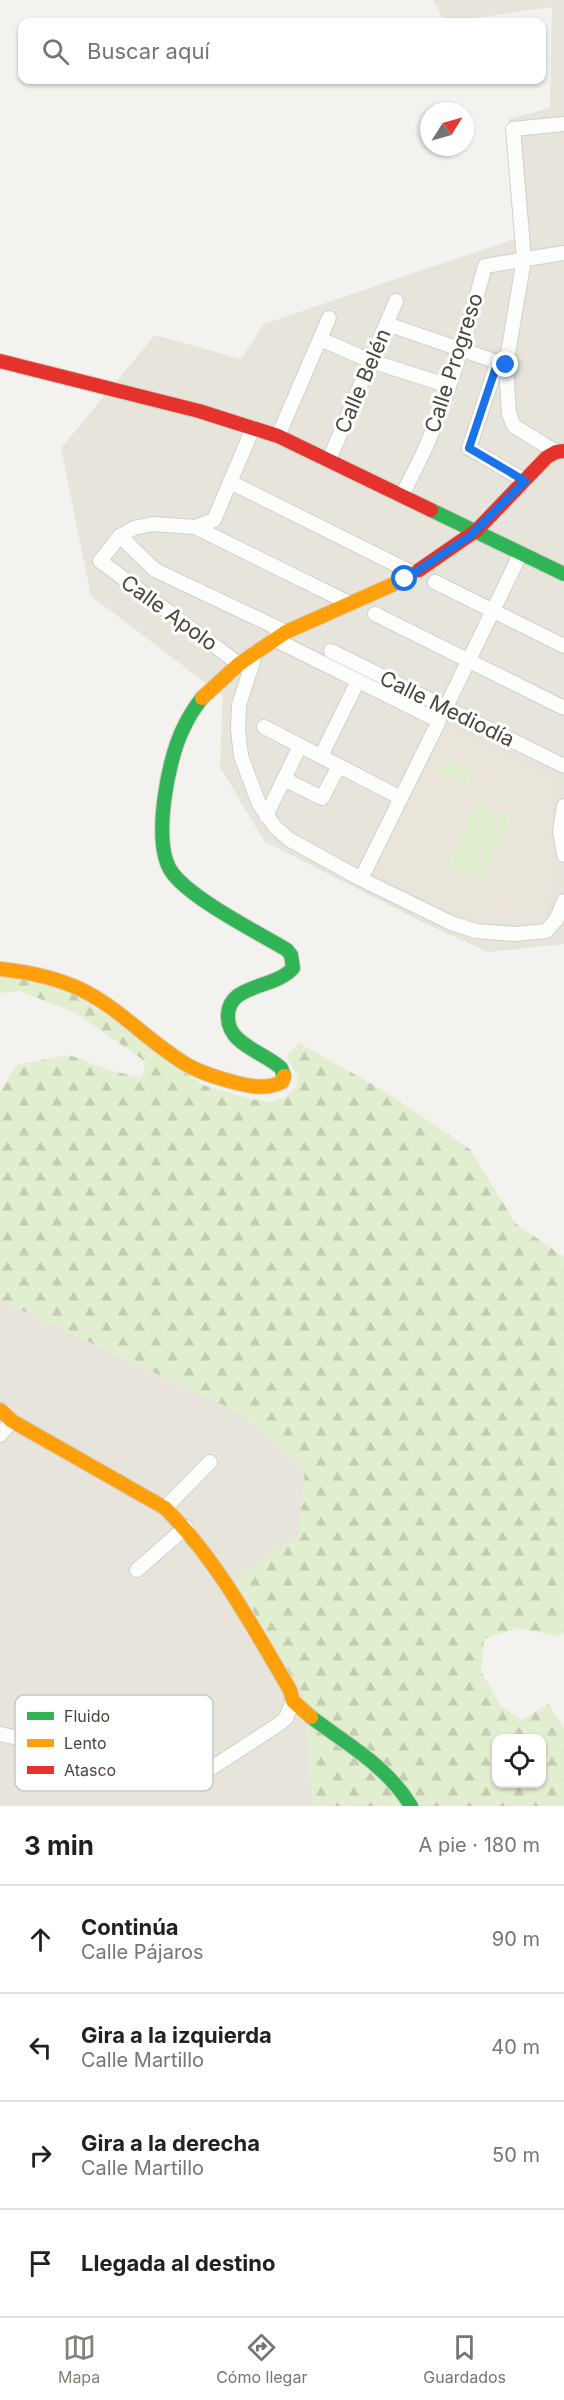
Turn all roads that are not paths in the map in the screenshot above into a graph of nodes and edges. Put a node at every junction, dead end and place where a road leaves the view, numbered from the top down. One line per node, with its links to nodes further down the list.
1 (564, 124): 3 (street)
2 (564, 254): 3 (street)
3 (524, 259): 8 (street, Calle Progreso); 11 (street)
4 (396, 301): 6 (street, Calle Belén)
5 (329, 318): 7 (street)
6 (387, 324): 8 (street); 10 (street, Calle Belén)
7 (320, 339): 10 (street); 14 (street)
8 (461, 350): 11 (street); 12 (street, Calle Progreso)
9 (0, 361): 13 (street)
10 (371, 361): 12 (street); 16 (street, Calle Belén)
11 (506, 365): 15 (street); 17 (street)
12 (449, 386): 19 (street, Calle Progreso)
13 (253, 428): 14 (street); 18 (street)
14 (278, 436): 16 (street)
15 (561, 450): 17 (street)
16 (329, 460): 19 (street)
17 (525, 481): 21 (street)
18 (230, 482): 20 (street); 24 (street)
19 (402, 495): 21 (street)
20 (195, 527): 22 (street); 27 (street)
21 (477, 530): 23 (street); 24 (street)
22 (120, 536): 30 (street); 35 (street, Calle Apolo)
23 (521, 553): 25 (street); 28 (street)
24 (415, 574): 27 (street)
25 (564, 574)
26 (435, 582): 28 (street)
27 (349, 603): 30 (street)
28 (494, 610): 31 (street); 34 (street)
29 (375, 614): 34 (street)
30 (280, 635): 32 (street); 36 (street)
31 (564, 646)
32 (257, 651): 35 (street); 47 (street)
33 (331, 651): 38 (street, Calle Mediodía)
34 (469, 661): 37 (street); 38 (street)
35 (239, 664): 51 (street)
36 (358, 681): 41 (street); 45 (street)
37 (564, 708)
38 (445, 709): 43 (street, Calle Mediodía)
39 (264, 727): 40 (street)
40 (300, 746): 41 (street); 44 (street)
41 (321, 756): 42 (street)
42 (339, 766): 44 (street); 45 (street)
43 (564, 766)
44 (284, 779): 47 (street)
45 (401, 798): 49 (street)
46 (564, 806): 48 (street)
47 (266, 816): 49 (street)
48 (564, 855)
49 (361, 879): 50 (street)
50 (564, 901)
51 (0, 969)
52 (0, 1410): 53 (street)
53 (12, 1421): 54 (street); 56 (street)
54 (0, 1435)
55 (210, 1462): 56 (street)
56 (165, 1508): 57 (street)
57 (186, 1527): 58 (street); 59 (street)
58 (138, 1570)
59 (293, 1701): 62 (street); 63 (street)
60 (0, 1734): 61 (street)
61 (15, 1737)
62 (213, 1767)
63 (411, 1806)

